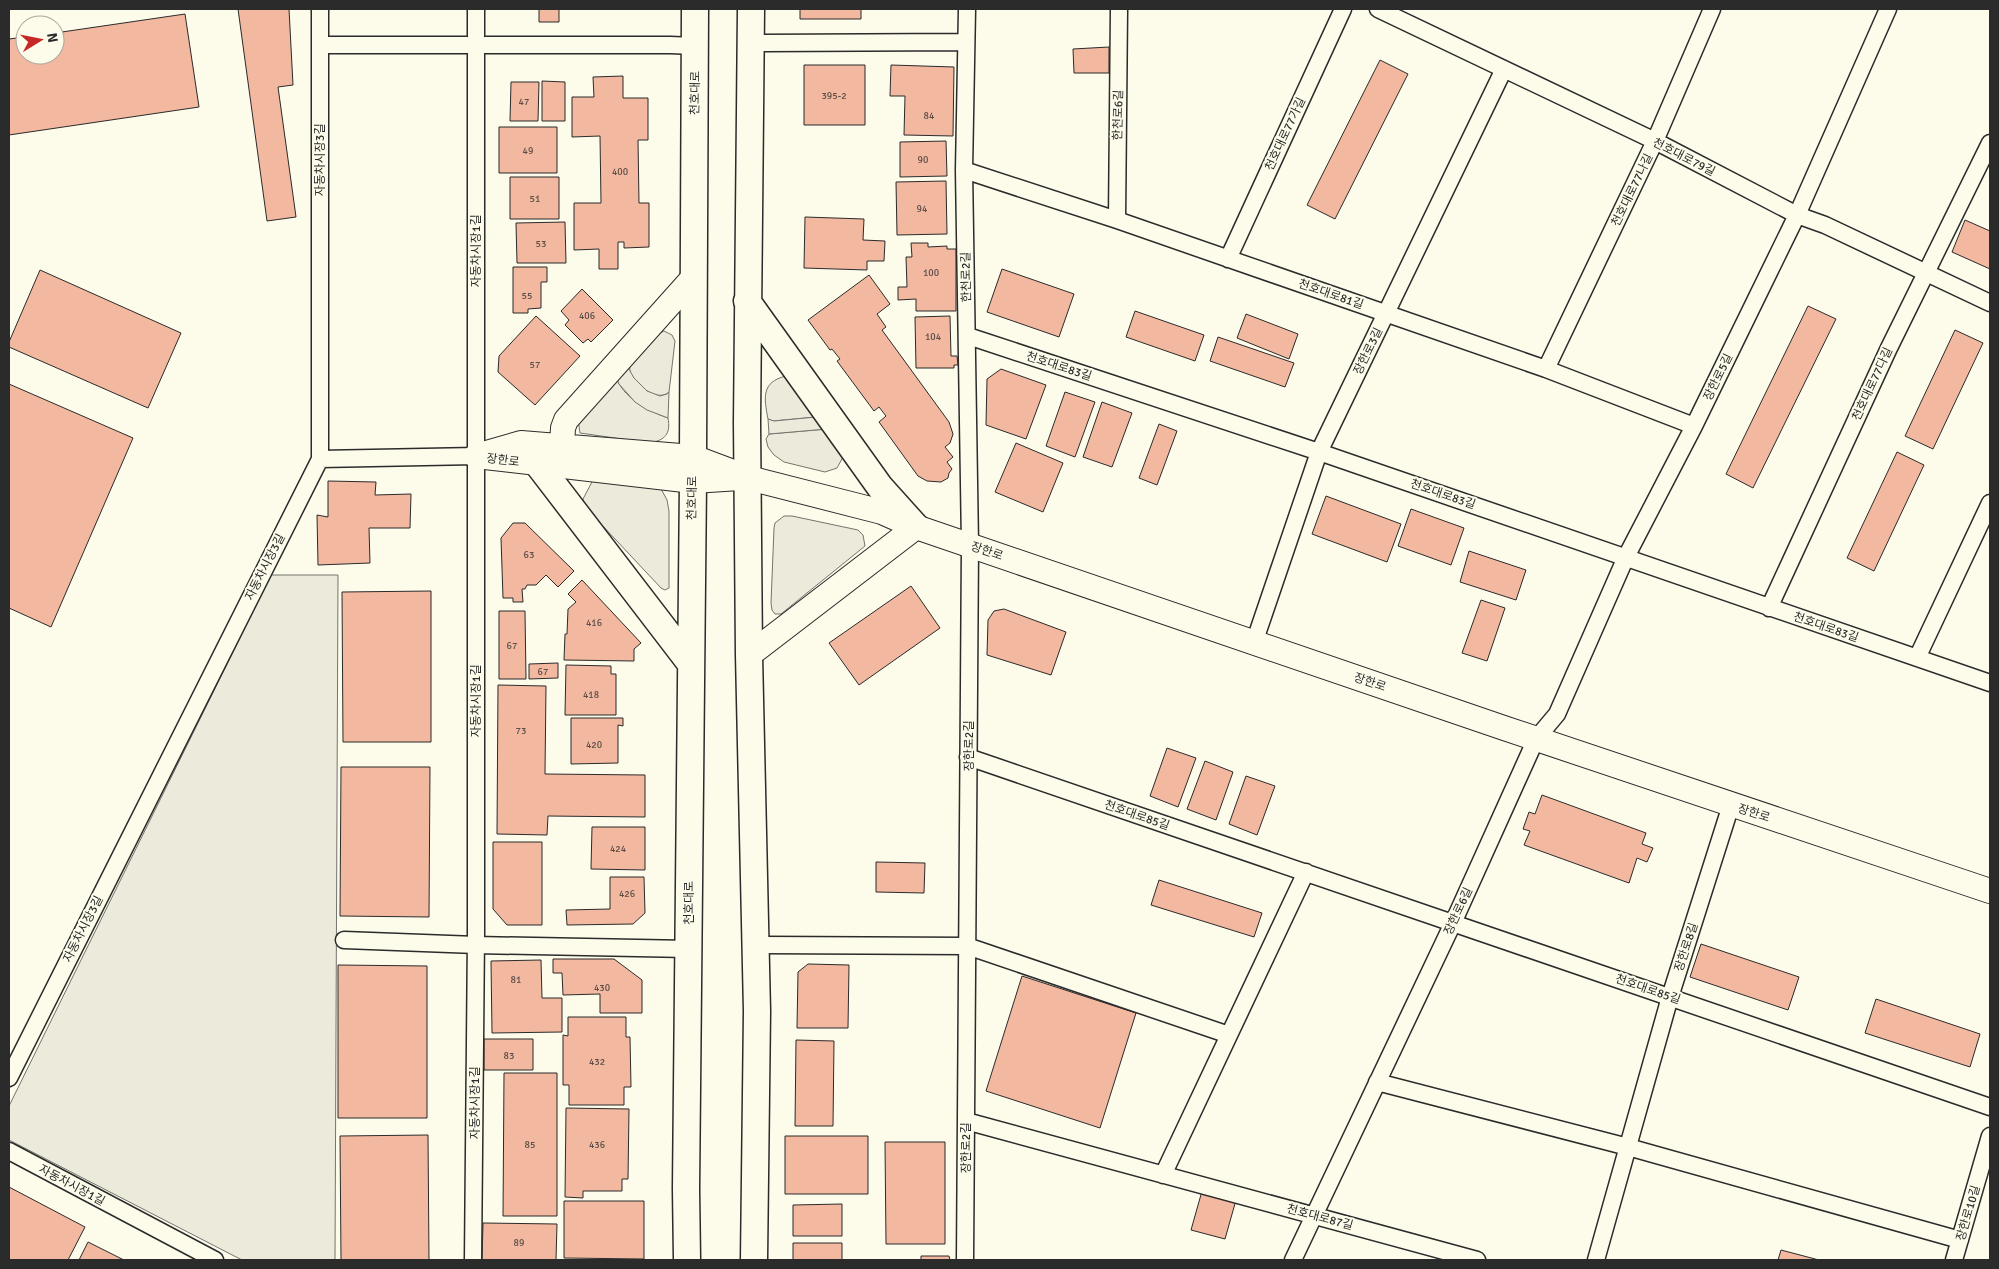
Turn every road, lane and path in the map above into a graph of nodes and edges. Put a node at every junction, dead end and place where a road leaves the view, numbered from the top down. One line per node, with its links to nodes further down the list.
1 (320, 9): 13 (street, 자동차시장3길)
2 (476, 9): 14 (street, 자동차시장1길)
3 (695, 9): 15 (main road, 천호대로)
4 (752, 9): 12 (main road)
5 (967, 9): 11 (street, 한천로2길)
6 (1119, 9): 22 (street, 한천로6길)
7 (1343, 9): 23 (street, 천호대로77가길)
8 (1378, 9): 16 (street, 천호대로79길)
9 (1712, 9): 17 (street, 천호대로77나길)
10 (1888, 9): 21 (street, 장한로5길)
11 (966, 42): 12 (street); 20 (street, 한천로2길)
12 (751, 43): 26 (main road)
13 (320, 45): 14 (street); 35 (street, 자동차시장3길)
14 (475, 46): 15 (street); 34 (street, 자동차시장1길)
15 (695, 46): 25 (main road, 천호대로)
16 (1504, 69): 17 (street, 천호대로79길); 28 (street, 장한로3길)
17 (1655, 141): 21 (street, 천호대로79길); 30 (street, 천호대로77나길)
18 (1990, 143): 19 (street, 천호대로77다길)
19 (1985, 166): 24 (street, 천호대로77다길)
20 (964, 170): 22 (street, 천호대로81길); 29 (street, 한천로2길)
21 (1797, 216): 24 (street, 천호대로79길); 31 (street, 장한로5길)
22 (1117, 220): 23 (street, 천호대로81길)
23 (1228, 259): 28 (street, 천호대로81길)
24 (1926, 272): 27 (street, 천호대로79길); 42 (street, 천호대로77다길)
25 (693, 278): 33 (street); 36 (main road, 천호대로)
26 (747, 301): 37 (main road); 39 (main road)
27 (1990, 303)
28 (1386, 314): 30 (street, 천호대로81길); 32 (street, 장한로3길)
29 (968, 336): 32 (street, 천호대로83길); 40 (street, 한천로2길)
30 (1546, 368): 31 (street, 천호대로81길)
31 (1694, 426): 41 (street, 장한로5길)
32 (1319, 452): 41 (street, 천호대로83길); 43 (street, 장한로3길)
33 (549, 455): 34 (street, 장한로); 36 (street, 장한로); 46 (main road)
34 (476, 456): 35 (street); 55 (street, 자동차시장1길)
35 (320, 459): 61 (street, 자동차시장3길)
36 (693, 469): 37 (street, 장한로); 46 (main road, 천호대로)
37 (749, 478): 39 (street, 장한로); 44 (main road)
38 (1990, 503): 45 (street)
39 (916, 527): 40 (street, 장한로); 44 (street)
40 (970, 545): 43 (street, 장한로); 49 (street, 장한로2길)
41 (1626, 558): 42 (street, 천호대로83길); 48 (street, 장한로5길)
42 (1769, 608): 45 (street, 천호대로83길)
43 (1254, 643): 48 (street, 장한로)
44 (749, 655): 56 (main road)
45 (1917, 658): 47 (street, 천호대로83길)
46 (691, 664): 58 (main road, 천호대로)
47 (1990, 683)
48 (1536, 739): 50 (street, 장한로); 53 (street, 장한로6길)
49 (968, 757): 51 (street, 천호대로85길); 57 (street, 장한로2길)
50 (1731, 805): 52 (street, 장한로); 59 (street, 장한로8길)
51 (1306, 872): 53 (street, 천호대로85길); 60 (street)
52 (1990, 891)
53 (1453, 923): 59 (street, 천호대로85길); 62 (street, 장한로6길)
54 (344, 940): 55 (street)
55 (476, 945): 58 (street); 72 (street, 자동차시장1길)
56 (755, 945): 57 (street); 74 (main road)
57 (967, 946): 60 (street); 64 (street, 장한로2길)
58 (689, 949): 73 (main road, 천호대로)
59 (1670, 997): 63 (street, 천호대로85길); 66 (street, 장한로8길)
60 (1229, 1034): 68 (street)
61 (9, 1078)
62 (1377, 1082): 66 (street); 69 (street, 장한로6길)
63 (1990, 1106)
64 (966, 1121): 68 (street, 천호대로87길); 75 (street, 장한로2길)
65 (1990, 1136): 70 (street, 장한로10길)
66 (1628, 1147): 70 (street); 78 (street, 장한로8길)
67 (9, 1151): 71 (street, 자동차시장1길)
68 (1163, 1175): 69 (street, 천호대로87길)
69 (1314, 1216): 76 (street, 장한로6길); 77 (street, 천호대로87길)
70 (1960, 1240): 79 (street, 장한로10길)
71 (215, 1260)
72 (473, 1260)
73 (687, 1260)
74 (754, 1260)
75 (965, 1260)
76 (1293, 1260)
77 (1476, 1260)
78 (1596, 1260)
79 (1954, 1260)

